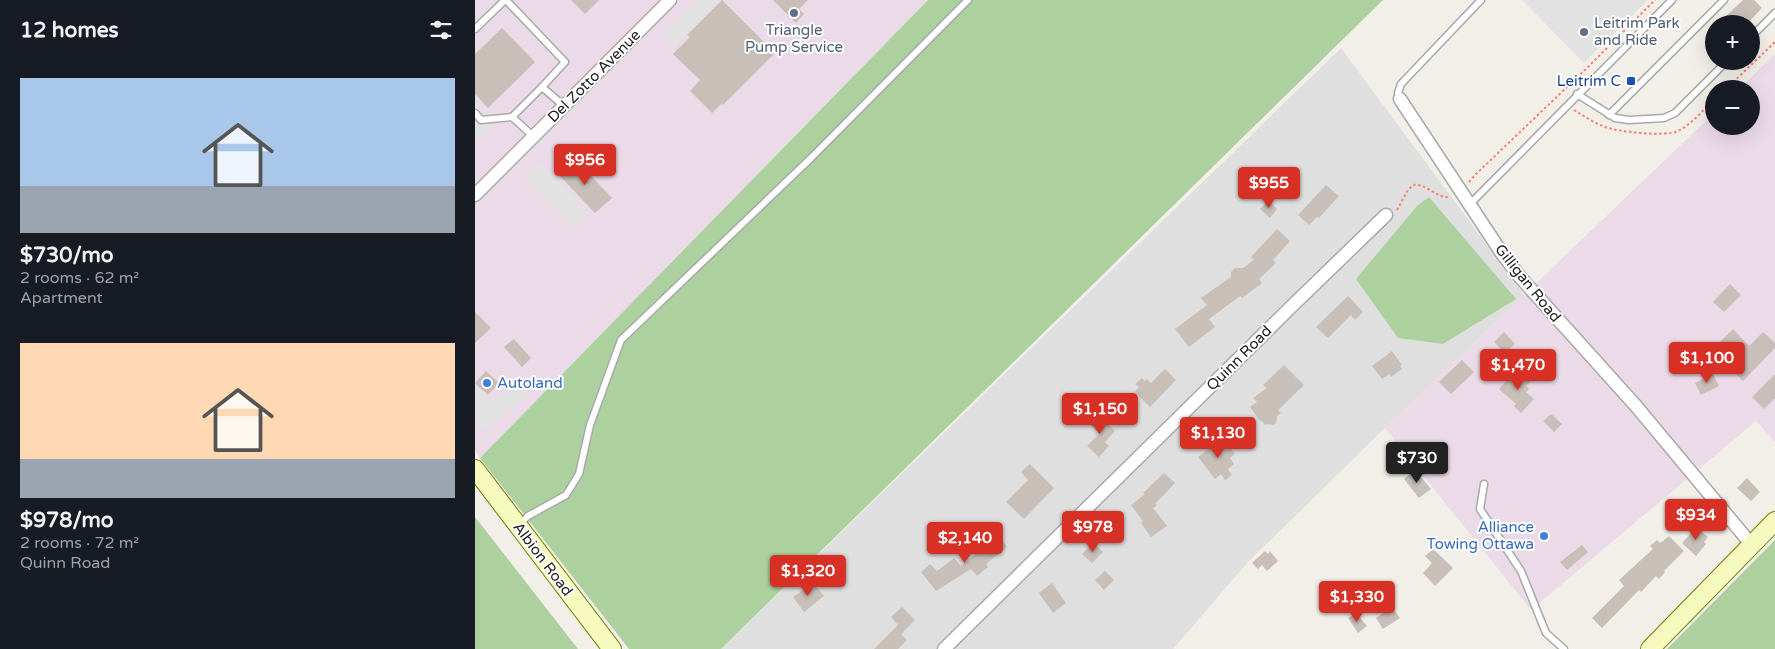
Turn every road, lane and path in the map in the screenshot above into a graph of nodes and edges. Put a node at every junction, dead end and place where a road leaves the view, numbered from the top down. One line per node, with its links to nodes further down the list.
1 (506, 0): 10 (lane); 14 (lane)
2 (670, 0): 17 (street, Del Zotto Avenue)
3 (968, 0): 30 (lane)
4 (1481, 0): 16 (lane)
5 (1655, 0): 22 (path)
6 (1671, 0): 15 (lane)
7 (1724, 0): 19 (lane)
8 (1775, 12): 9 (lane)
9 (1760, 28)
10 (475, 29)
11 (1775, 42): 13 (path)
12 (1718, 70): 19 (lane)
13 (1735, 80)
14 (542, 87): 17 (lane); 20 (lane)
15 (1577, 94): 19 (lane); 25 (lane)
16 (1400, 100): 25 (street, Gilligan Road)
17 (564, 106): 21 (street, Del Zotto Avenue)
18 (475, 113): 20 (lane)
19 (1609, 115)
20 (512, 117): 21 (lane)
21 (533, 136): 23 (street, Del Zotto Avenue)
22 (1469, 182)
23 (475, 195)
24 (1453, 195): 26 (path)
25 (1470, 204): 31 (street, Gilligan Road)
26 (1386, 215): 33 (street, Quinn Road)
27 (475, 469): 30 (main road, Albion Road)
28 (1483, 484): 34 (lane)
29 (1775, 521): 31 (main road)
30 (518, 526): 32 (main road, Albion Road)
31 (1751, 544): 35 (main road)
32 (612, 649)
33 (944, 649)
34 (1564, 649)
35 (1650, 649)

